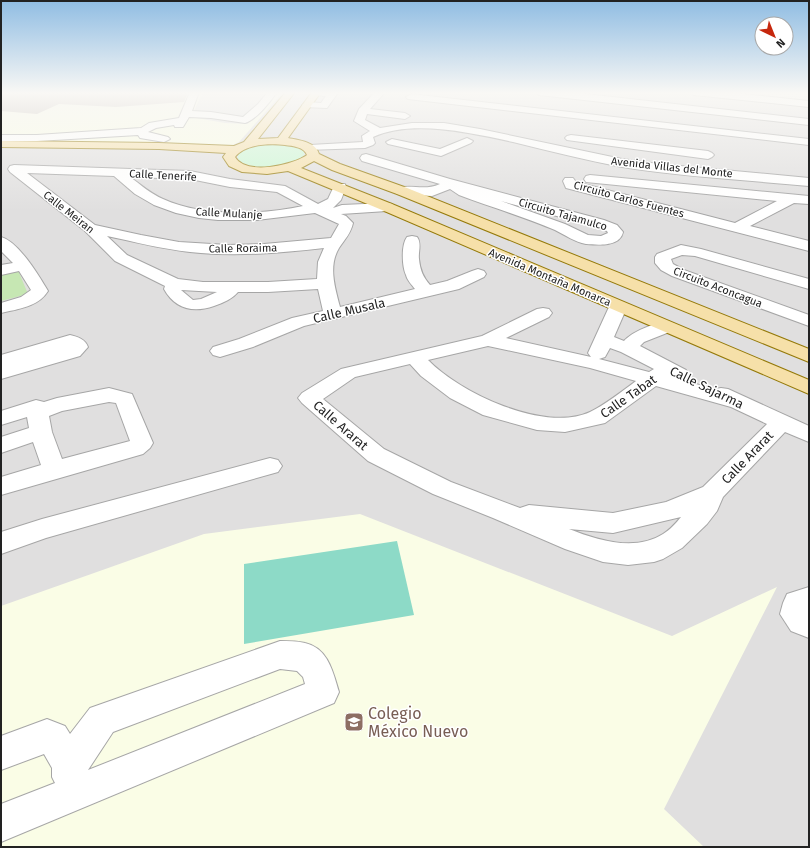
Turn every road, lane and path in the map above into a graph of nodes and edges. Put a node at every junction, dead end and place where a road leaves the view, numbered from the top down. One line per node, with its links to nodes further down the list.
1 (143, 131): 19 (street)
2 (134, 132): 14 (street)
3 (170, 132): 19 (street)
4 (257, 132): 22 (main road)
5 (288, 132): 17 (main road)
6 (375, 132): 15 (street)
7 (399, 132): 15 (street, Avenida Villas del Monte)
8 (440, 132): 13 (street)
9 (477, 132): 23 (street, Avenida Villas del Monte)
10 (575, 132): 16 (street)
11 (656, 132): 20 (street)
12 (712, 132): 20 (street)
13 (436, 136): 15 (street); 15 (street)
14 (1, 138)
15 (384, 138): 24 (street)
16 (571, 138): 20 (street); 23 (street)
17 (281, 141): 22 (main road, Avenida Montaña Monarca); 24 (main road, Avenida Montaña Monarca)
18 (809, 142): 20 (street)
19 (161, 143): 21 (main road); 22 (main road)
20 (710, 143): 33 (street)
21 (1, 144)
22 (242, 148): 28 (main road)
23 (563, 151): 33 (street, Avenida Villas del Monte)
24 (311, 152): 30 (main road); 38 (main road, Avenida Montaña Monarca)
25 (1, 156): 29 (main road)
26 (366, 158): 36 (street, Circuito Tajamulco)
27 (214, 161): 28 (main road)
28 (229, 161): 30 (main road)
29 (15, 162): 31 (street, Calle Tenerife); 34 (street, Calle Meiran)
30 (291, 168): 37 (main road, Avenida Montaña Monarca)
31 (47, 170): 32 (street, Calle Tenerife); 34 (street)
32 (117, 172): 42 (street, Calle Tenerife); 42 (street, Calle Mulanje)
33 (706, 172): 35 (street, Avenida Villas del Monte)
34 (27, 179): 44 (street, Calle Meiran)
35 (809, 182)
36 (450, 184): 36 (street, Circuito Tajamulco); 38 (street)
37 (340, 187): 41 (main road, Avenida Montaña Monarca); 42 (street)
38 (431, 198): 67 (main road, Avenida Montaña Monarca)
39 (792, 198): 40 (street, Circuito Carlos Fuentes); 43 (street); 43 (street, Circuito Carlos Fuentes)
40 (809, 200)
41 (387, 207): 42 (street); 57 (main road, Avenida Montaña Monarca)
42 (330, 209): 48 (street, Calle Tenerife)
43 (738, 227): 49 (street, Circuito Carlos Fuentes)
44 (90, 228): 46 (street, Calle Roraima); 50 (street, Calle Meiran)
45 (412, 240): 56 (street)
46 (151, 241): 48 (street, Calle Roraima); 50 (street)
47 (1, 242): 51 (street)
48 (335, 242): 54 (street, Calle Tenerife)
49 (809, 246)
50 (125, 254): 54 (street, Calle Meiran)
51 (24, 265): 52 (street); 58 (street)
52 (1, 270)
53 (478, 274): 56 (street, Calle Musala)
54 (326, 283): 60 (street, Calle Tenerife)
55 (809, 284): 61 (street, Circuito Aconcagua)
56 (426, 292): 60 (street, Calle Musala)
57 (618, 306): 62 (main road, Avenida Montaña Monarca); 63 (street)
58 (1, 308)
59 (543, 313): 64 (street, Calle Ararat)
60 (333, 314): 66 (street, Calle Musala)
61 (809, 321)
62 (666, 327): 65 (street); 73 (main road, Avenida Montaña Monarca)
63 (607, 334): 65 (street, Calle Sajarma); 70 (street)
64 (488, 340): 68 (street, Calle Ararat); 70 (street, Calle Ararat)
65 (632, 343): 72 (street, Calle Sajarma)
66 (220, 351)
67 (809, 356)
68 (414, 357): 72 (street, Calle Tabat); 85 (street, Calle Ararat)
69 (1, 361): 71 (street)
70 (593, 363): 72 (street, Calle Ararat)
71 (1, 373)
72 (659, 374): 74 (street, Calle Ararat)
73 (809, 388)
74 (734, 401): 77 (street, Calle Sajarma)
75 (1, 418): 76 (street)
76 (40, 422): 79 (street); 80 (street); 80 (street)
77 (782, 422): 78 (street, Calle Sajarma); 84 (street, Calle Ararat)
78 (809, 435)
79 (1, 445)
80 (51, 463): 82 (street); 83 (street)
81 (270, 466): 86 (street)
82 (1, 470)
83 (1, 486)
84 (712, 493): 85 (street, Calle Ararat); 85 (street, Calle Ararat)
85 (502, 511)
86 (1, 543)
87 (809, 599): 88 (street)
88 (809, 625)
89 (1, 753): 90 (street)
90 (70, 779): 90 (street); 91 (street)
91 (1, 823)

